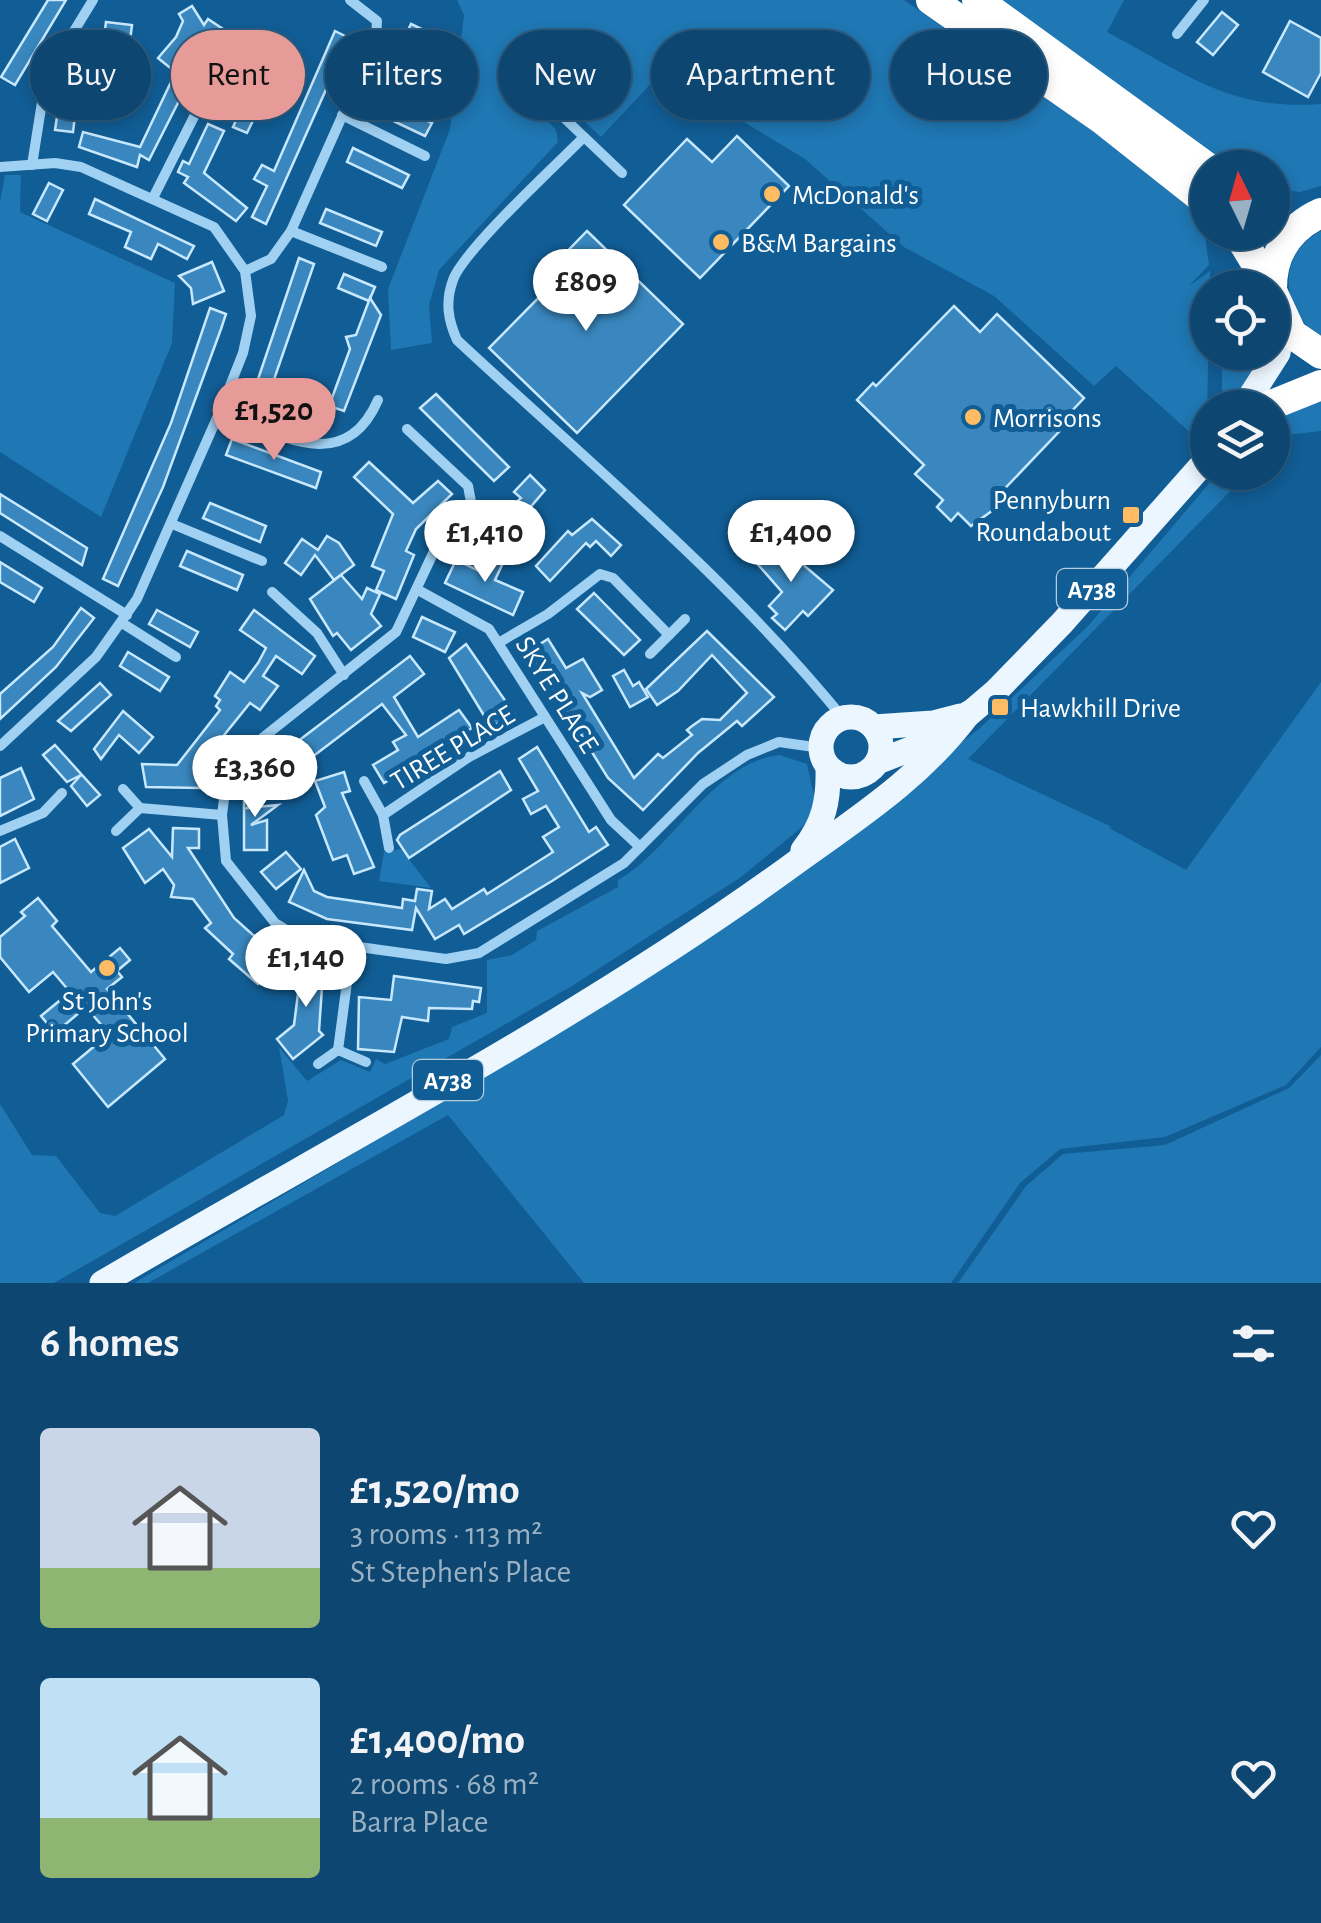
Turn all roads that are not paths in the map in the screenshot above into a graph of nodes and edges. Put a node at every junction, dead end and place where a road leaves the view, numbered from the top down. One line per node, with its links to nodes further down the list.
1 (93, 0): 15 (street)
2 (350, 0): 6 (street)
3 (930, 0): 18 (highway)
4 (977, 0): 13 (highway)
5 (1204, 0): 7 (street)
6 (377, 30)
7 (1177, 34)
8 (192, 120): 19 (street)
9 (340, 120): 22 (street)
10 (352, 120): 14 (street)
11 (565, 120): 12 (street)
12 (583, 138): 17 (street); 50 (street)
13 (1190, 155)
14 (425, 156)
15 (32, 164): 16 (street); 19 (street)
16 (0, 166)
17 (622, 173)
18 (1190, 189)
19 (153, 198): 25 (street)
20 (1316, 215): 21 (highway); 24 (highway)
21 (1290, 216)
22 (291, 231): 23 (street); 25 (street)
23 (382, 268)
24 (1276, 270)
25 (244, 271): 33 (street)
26 (1290, 330): 27 (highway)
27 (1321, 354)
28 (1321, 373): 30 (main road)
29 (1321, 385): 31 (highway)
30 (1286, 390)
31 (1290, 397)
32 (378, 400): 33 (street)
33 (220, 411): 36 (street)
34 (407, 428): 39 (street)
35 (1190, 478): 48 (main road, A738)
36 (172, 524): 38 (street); 41 (street)
37 (0, 536): 41 (street)
38 (262, 561)
39 (418, 590): 44 (street, SKYE PLACE); 47 (street)
40 (272, 592): 47 (street)
41 (124, 619): 46 (street); 52 (street)
42 (685, 619): 43 (street)
43 (669, 635): 44 (street); 45 (street)
44 (500, 642): 49 (street, SKYE PLACE)
45 (650, 654)
46 (176, 657)
47 (344, 675): 59 (street)
48 (969, 714): 51 (main road); 54 (main road, A738); 63 (main road)
49 (546, 717): 60 (street, TIREE PLACE); 64 (street, SKYE PLACE)
50 (843, 718): 51 (main road); 53 (main road)
51 (874, 727): 54 (main road)
52 (0, 746)
53 (825, 757): 54 (main road, A738); 64 (street); 66 (main road, A738)
54 (874, 766): 63 (main road, A738)
55 (364, 780): 60 (street, TIREE PLACE)
56 (123, 789): 58 (street)
57 (62, 793): 61 (street)
58 (140, 808): 59 (street); 62 (street)
59 (222, 815): 67 (street)
60 (383, 815): 65 (street, TIREE PLACE)
61 (0, 831)
62 (116, 831)
63 (822, 843): 66 (main road, A738)
64 (640, 847): 67 (street)
65 (389, 848)
66 (788, 868): 71 (main road, A738)
67 (352, 945): 68 (street)
68 (338, 1050): 69 (street); 70 (street)
69 (366, 1062)
70 (318, 1064)
71 (102, 1283)

